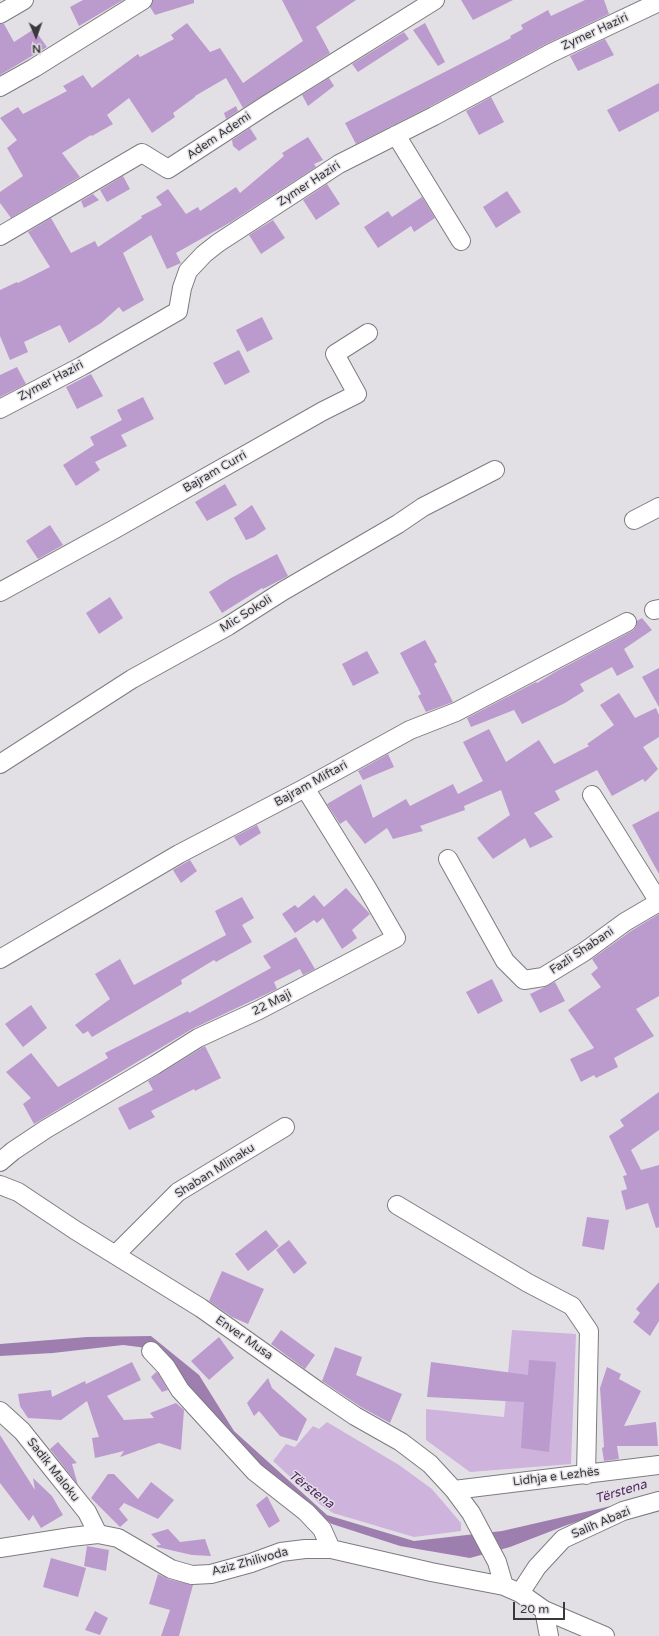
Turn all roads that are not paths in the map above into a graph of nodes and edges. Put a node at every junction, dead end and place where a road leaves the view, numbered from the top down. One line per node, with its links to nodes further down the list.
1 (24, 0): 5 (street)
2 (143, 0): 6 (street)
3 (435, 0): 8 (street, Adem Ademi)
4 (659, 2): 7 (street, Zymer Haziri)
5 (0, 14)
6 (0, 87)
7 (396, 135): 9 (street); 11 (street, Zymer Haziri)
8 (0, 236)
9 (461, 241)
10 (368, 333): 15 (street, Bajram Curri)
11 (0, 409)
12 (495, 470): 17 (street, Mic Sokoli)
13 (659, 507): 14 (street)
14 (634, 520)
15 (0, 592)
16 (627, 622): 18 (street, Bajram Miftari)
17 (0, 764)
18 (305, 788): 22 (street, Bajram Miftari); 24 (street, 22 Maji)
19 (592, 795): 21 (street, Fazli Shabani)
20 (448, 859): 21 (street, Fazli Shabani)
21 (659, 902)
22 (0, 959)
23 (285, 1127): 27 (street, Shaban Mlinaku)
24 (0, 1162)
25 (0, 1185): 27 (street, Enver Musa)
26 (397, 1205): 31 (street)
27 (115, 1255): 32 (street, Enver Musa)
28 (151, 1351): 36 (street)
29 (0, 1410): 34 (street, Sadik Maloku)
30 (659, 1465): 31 (street, Lidhja e Lezhës)
31 (586, 1475): 32 (street, Lidhja e Lezhës)
32 (454, 1490): 37 (street, Enver Musa)
33 (659, 1501): 37 (street, Salih Abazi)
34 (98, 1534): 35 (street, Aziz Zhilivoda); 36 (street, Aziz Zhilivoda)
35 (0, 1548)
36 (331, 1549): 37 (street, Aziz Zhilivoda)
37 (512, 1590): 38 (street)
38 (544, 1610): 39 (street); 40 (street)
39 (549, 1636)
40 (605, 1636)

